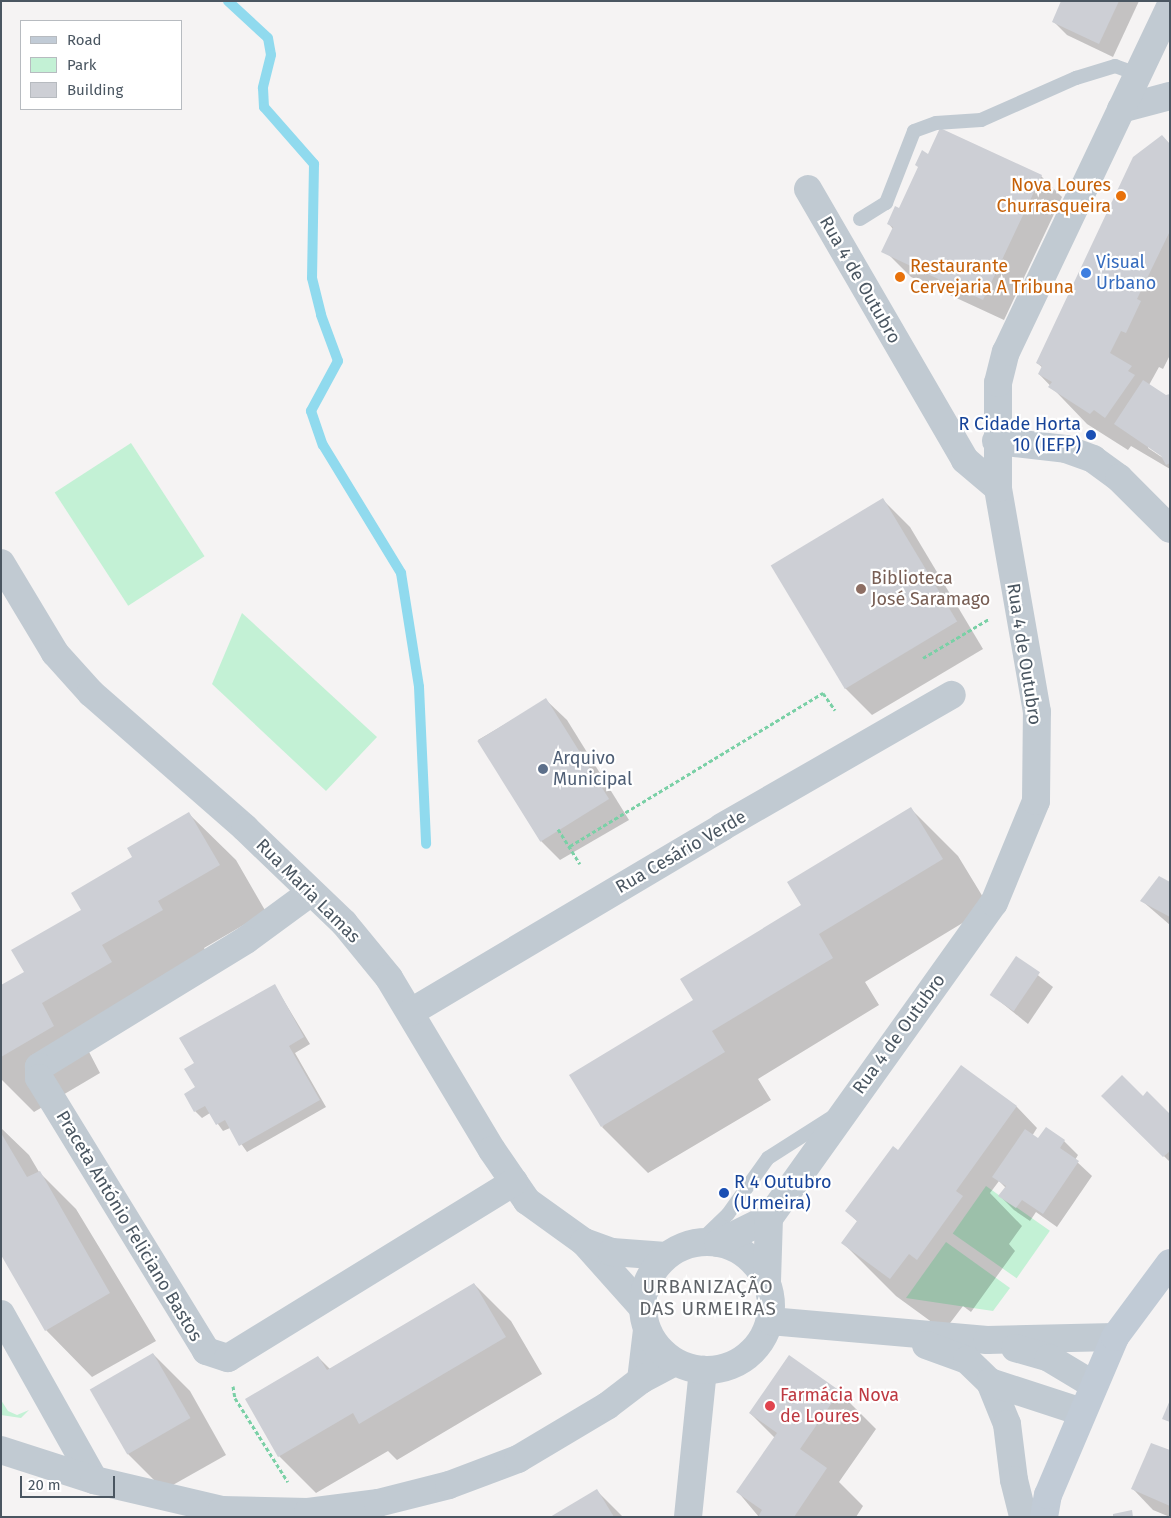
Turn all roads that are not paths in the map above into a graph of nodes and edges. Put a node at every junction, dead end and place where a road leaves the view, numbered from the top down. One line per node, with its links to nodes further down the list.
1 (1170, 7): 2 (street)
2 (1137, 74): 4 (street); 6 (lane)
3 (1170, 96): 4 (street)
4 (1121, 109): 7 (street)
5 (808, 189): 8 (street, Rua 4 de Outubro)
6 (860, 219)
7 (996, 441): 8 (street); 9 (street)
8 (998, 488): 14 (street, Rua 4 de Outubro)
9 (1170, 529)
10 (1, 563): 12 (street, Rua Maria Lamas)
11 (952, 696): 13 (street, Rua Cesário Verde)
12 (310, 893): 13 (street, Rua Maria Lamas); 15 (street, Praceta António Feliciano Bastos)
13 (411, 1012): 15 (street, Rua Maria Lamas)
14 (846, 1108): 16 (street, Rua 4 de Outubro); 18 (lane)
15 (514, 1182): 17 (street, Rua Maria Lamas)
16 (769, 1218): 18 (street, Rua 4 de Outubro); 21 (street)
17 (584, 1242): 19 (street, Rua Maria Lamas); 23 (street, Rua Maria Lamas)
18 (708, 1242): 19 (street); 21 (street)
19 (666, 1256): 23 (street)
20 (1170, 1263): 26 (main road)
21 (767, 1281): 24 (street)
22 (1, 1314): 35 (street)
23 (645, 1319): 28 (street); 30 (street)
24 (770, 1321): 25 (street); 29 (street)
25 (899, 1334): 27 (street); 31 (street)
26 (1115, 1337): 27 (street); 32 (main road)
27 (987, 1340): 32 (street)
28 (675, 1362): 29 (street); 30 (street)
29 (703, 1370): 36 (street)
30 (641, 1380): 35 (street)
31 (990, 1382): 33 (street); 37 (street)
32 (1094, 1385): 33 (main road)
33 (1082, 1412): 38 (main road)
34 (1, 1450): 35 (street)
35 (94, 1480)
36 (688, 1517)
37 (1023, 1517)
38 (1044, 1517)

